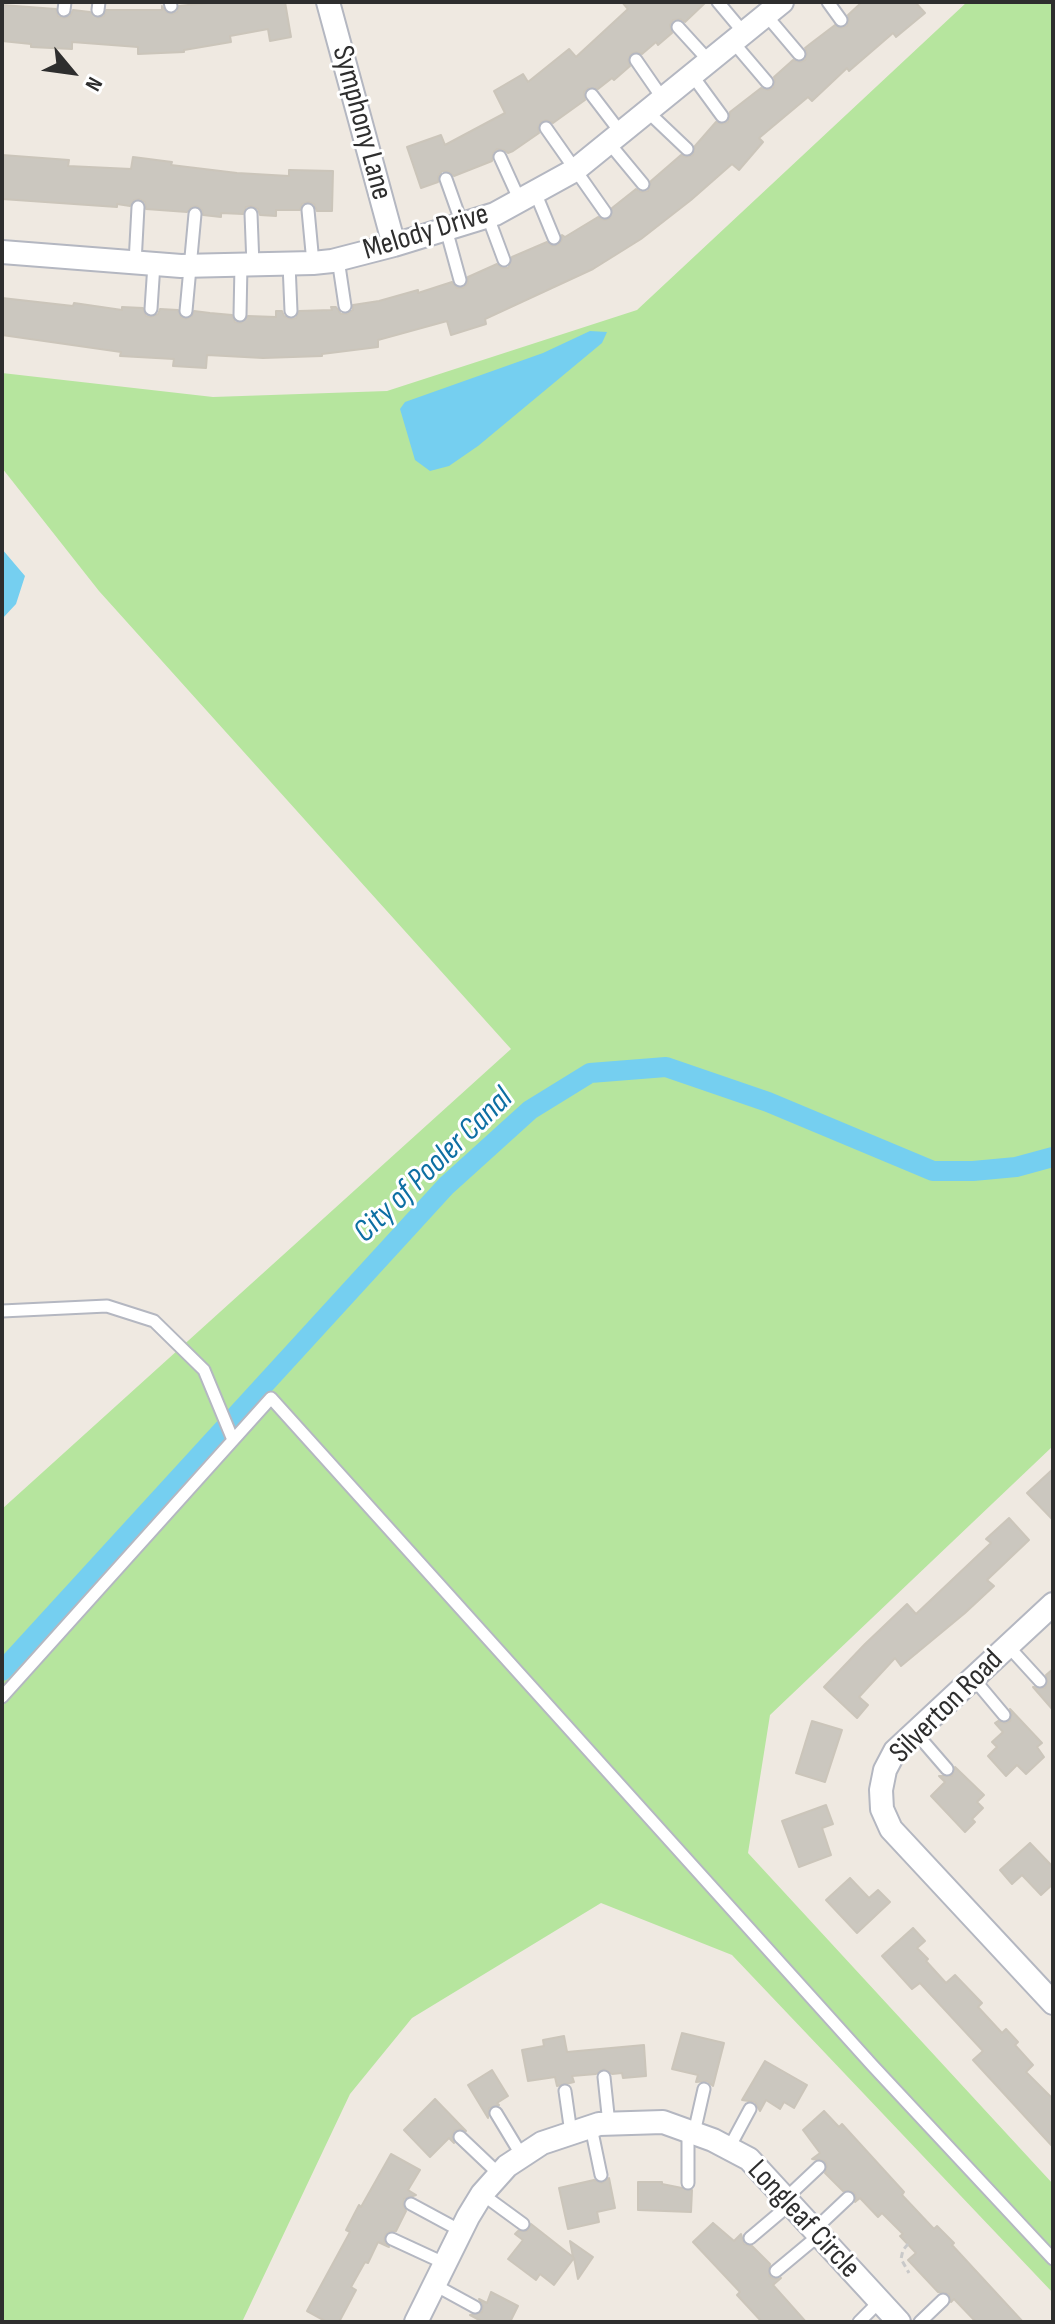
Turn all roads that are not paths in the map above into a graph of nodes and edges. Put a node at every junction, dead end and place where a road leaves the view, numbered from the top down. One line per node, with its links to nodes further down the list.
1 (328, 2): 31 (street, Symphony Lane)
2 (718, 2): 7 (lane)
3 (828, 2): 5 (lane)
4 (774, 8): 7 (street, Melody Drive); 8 (lane)
5 (841, 20)
6 (678, 27): 10 (lane)
7 (738, 38): 10 (street, Melody Drive); 11 (lane)
8 (799, 54)
9 (636, 60): 13 (lane)
10 (701, 68): 13 (street, Melody Drive); 14 (lane)
11 (767, 82)
12 (592, 95): 16 (lane)
13 (655, 105): 16 (street, Melody Drive); 17 (lane)
14 (722, 116)
15 (546, 128): 19 (lane)
16 (615, 138): 19 (street, Melody Drive); 21 (lane)
17 (687, 149)
18 (500, 157): 22 (lane)
19 (575, 170): 22 (street, Melody Drive); 25 (lane)
20 (446, 179): 29 (lane)
21 (643, 184)
22 (528, 197): 28 (street, Melody Drive); 30 (lane)
23 (138, 207): 35 (lane)
24 (308, 210): 36 (lane)
25 (605, 212)
26 (195, 214): 39 (lane)
27 (251, 214): 38 (lane)
28 (488, 217): 29 (street, Melody Drive); 34 (lane)
29 (454, 227): 31 (street, Melody Drive); 40 (lane)
30 (554, 238)
31 (394, 245): 33 (street, Melody Drive)
32 (2, 252): 35 (street, Melody Drive)
33 (338, 259): 36 (street, Melody Drive); 41 (lane)
34 (504, 260)
35 (144, 263): 39 (street, Melody Drive); 42 (lane)
36 (313, 263): 37 (street, Melody Drive)
37 (289, 264): 38 (street, Melody Drive); 44 (lane)
38 (247, 265): 39 (street, Melody Drive); 45 (lane)
39 (190, 266): 43 (lane)
40 (460, 280)
41 (345, 306)
42 (151, 309)
43 (186, 311)
44 (291, 311)
45 (240, 315)
46 (2, 1311): 47 (lane)
47 (233, 1440): 52 (lane); 80 (lane)
48 (1053, 1604): 49 (street, Silverton Road)
49 (1008, 1646): 50 (street, Silverton Road); 51 (lane)
50 (973, 1678): 53 (lane); 54 (street, Silverton Road)
51 (1040, 1681)
52 (2, 1697)
53 (1004, 1715)
54 (915, 1732): 55 (lane); 56 (street, Silverton Road)
55 (947, 1769)
56 (1053, 2003)
57 (604, 2077): 62 (lane)
58 (704, 2089): 63 (lane)
59 (565, 2091): 62 (lane)
60 (750, 2109): 65 (lane)
61 (496, 2113): 66 (lane)
62 (590, 2128): 63 (street, Longleaf Circle); 66 (street, Longleaf Circle); 69 (lane)
63 (691, 2132): 65 (street, Longleaf Circle); 70 (lane)
64 (460, 2137): 68 (lane)
65 (729, 2148): 73 (street, Longleaf Circle)
66 (522, 2156): 68 (street, Longleaf Circle)
67 (819, 2167): 73 (lane)
68 (499, 2174): 71 (street, Longleaf Circle)
69 (601, 2175)
70 (688, 2183)
71 (482, 2194): 75 (lane); 76 (street, Longleaf Circle)
72 (848, 2198): 77 (lane)
73 (787, 2202): 77 (street, Longleaf Circle); 78 (lane)
74 (411, 2204): 76 (lane)
75 (523, 2224)
76 (461, 2231): 81 (street, Longleaf Circle)
77 (816, 2233): 82 (lane); 85 (street, Longleaf Circle)
78 (750, 2238)
79 (392, 2239): 81 (lane)
80 (1053, 2259)
81 (444, 2263): 83 (street, Longleaf Circle)
82 (776, 2271)
83 (433, 2284): 86 (lane); 87 (street, Longleaf Circle)
84 (943, 2300): 90 (lane)
85 (879, 2302): 88 (lane); 89 (street, Longleaf Circle)
86 (475, 2307)
87 (416, 2322)
88 (859, 2322)
89 (899, 2322)
90 (920, 2322)

